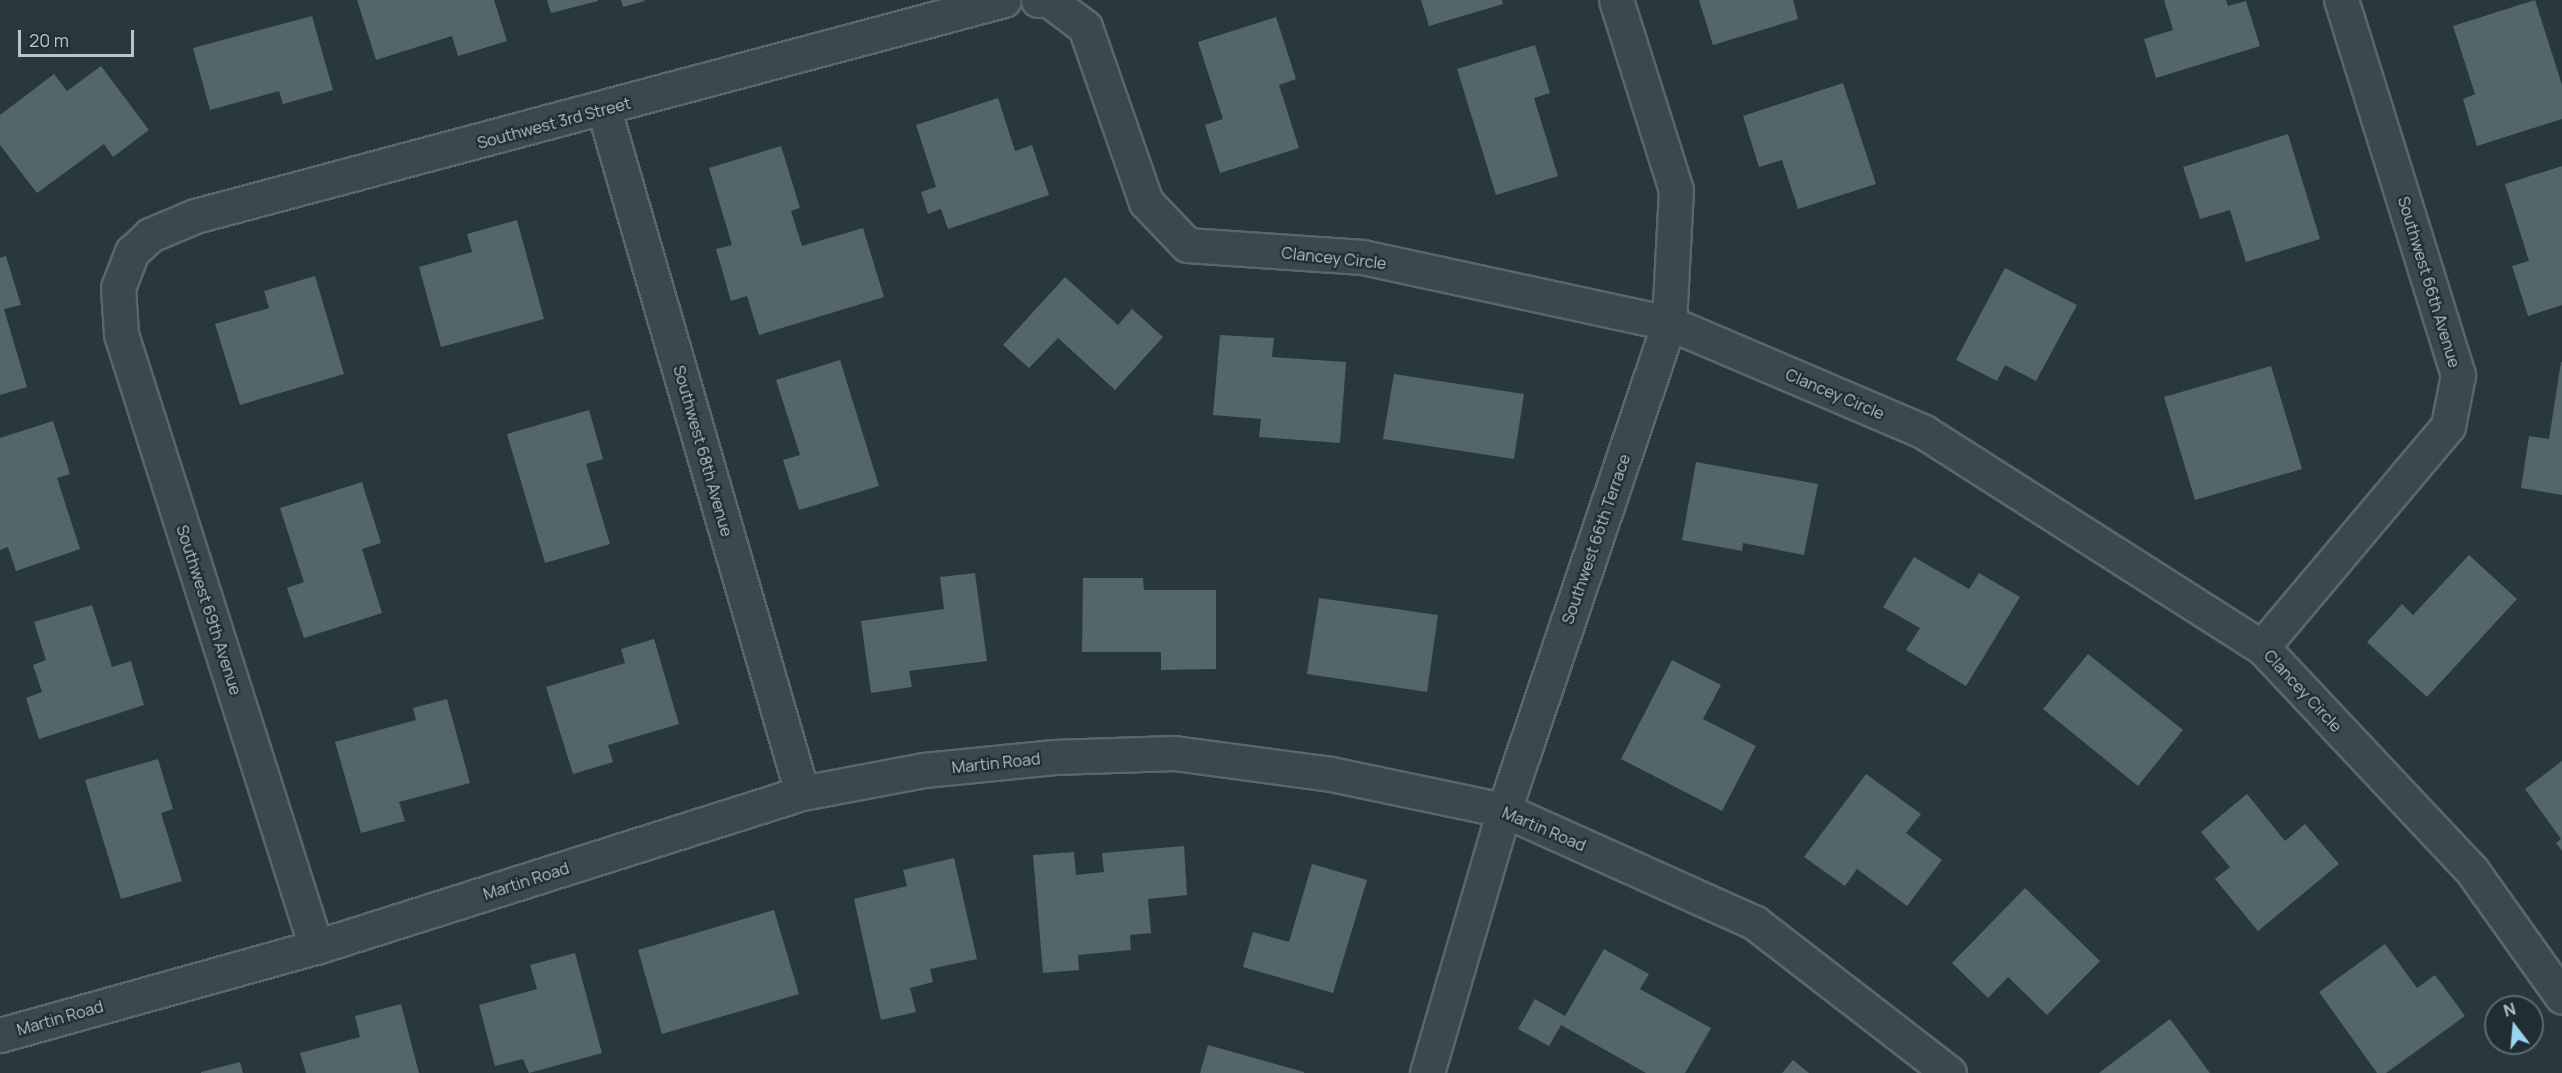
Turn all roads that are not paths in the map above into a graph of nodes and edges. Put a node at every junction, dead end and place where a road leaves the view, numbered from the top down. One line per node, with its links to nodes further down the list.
1 (1004, 0): 6 (street, Southwest 3rd Street)
2 (1038, 0): 3 (street)
3 (1049, 0): 8 (street, Clancey Circle)
4 (1616, 0): 8 (street, Southwest 66th Terrace)
5 (2342, 0): 9 (street, Southwest 66th Avenue)
6 (604, 110): 7 (street, Southwest 3rd Street); 10 (street, Southwest 68th Avenue)
7 (122, 270): 12 (street, Southwest 69th Avenue)
8 (1670, 324): 9 (street, Clancey Circle); 11 (street, Southwest 66th Terrace)
9 (2262, 647): 13 (street, Clancey Circle)
10 (802, 793): 11 (street, Martin Road); 12 (street, Martin Road)
11 (1504, 810): 15 (street, Southwest 66th Terrace); 16 (street, Martin Road)
12 (316, 947): 14 (street, Martin Road)
13 (2562, 997)
14 (0, 1035)
15 (1427, 1073)
16 (1949, 1073)

